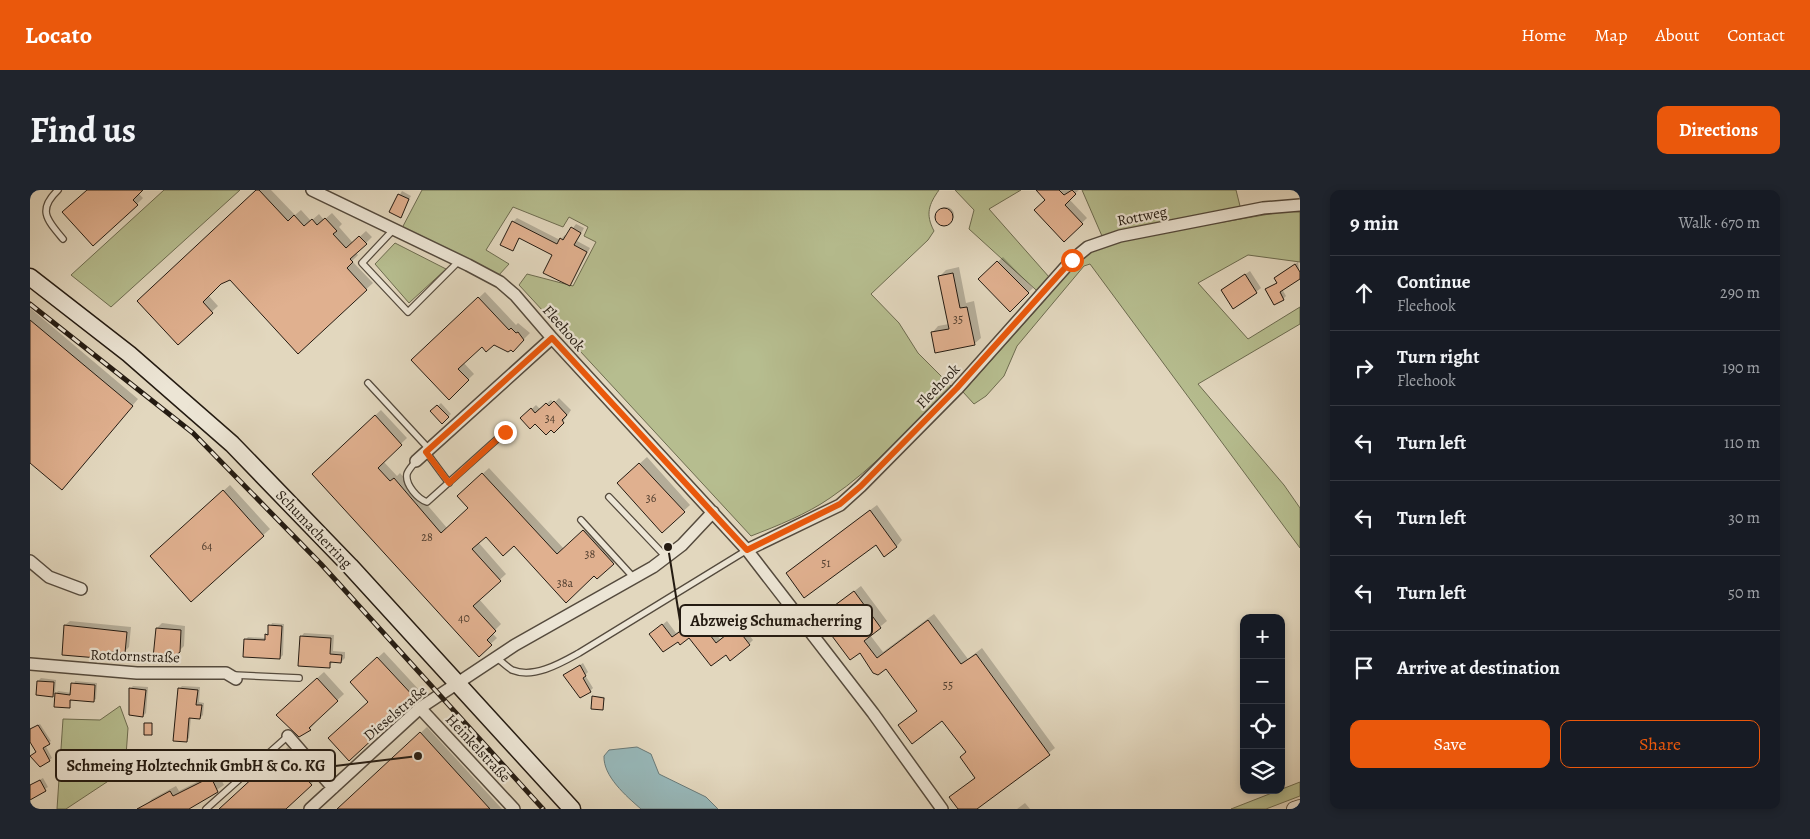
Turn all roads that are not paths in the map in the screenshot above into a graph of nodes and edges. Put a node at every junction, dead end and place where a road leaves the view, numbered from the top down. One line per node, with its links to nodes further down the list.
1 (58, 190): 5 (lane)
2 (312, 190): 4 (street, Fleehook)
3 (1300, 205): 6 (street, Rottweg)
4 (394, 229): 7 (street, Fleehook); 7 (lane)
5 (64, 239)
6 (1109, 239): 18 (street, Fleehook)
7 (459, 260): 9 (street, Fleehook)
8 (30, 277): 27 (main road, Schumacherring)
9 (552, 338): 12 (street); 16 (street, Fleehook)
10 (368, 383): 12 (lane)
11 (505, 432): 14 (lane)
12 (428, 451): 13 (street); 14 (lane)
13 (416, 461): 14 (lane)
14 (449, 483)
15 (608, 497): 19 (lane)
16 (713, 512): 18 (street, Fleehook); 19 (street, Dieselstraße)
17 (581, 520): 21 (lane)
18 (747, 550): 23 (lane); 36 (street, Fleehook)
19 (666, 557): 21 (street, Dieselstraße)
20 (30, 561): 22 (street)
21 (634, 578): 23 (street, Dieselstraße)
22 (81, 589)
23 (497, 658): 27 (street, Dieselstraße)
24 (30, 664): 25 (street, Rotdornstraße)
25 (234, 677): 26 (lane)
26 (299, 678)
27 (457, 685): 28 (street, Dieselstraße); 35 (main road, Schumacherring)
28 (420, 708): 30 (street, Dieselstraße); 34 (street, Heinkelstraße)
29 (288, 736): 30 (street); 32 (lane)
30 (333, 788): 33 (street, Dieselstraße)
31 (1300, 807): 37 (street)
32 (206, 809)
33 (310, 809)
34 (514, 809)
35 (572, 809)
36 (942, 809)
37 (1294, 809)

